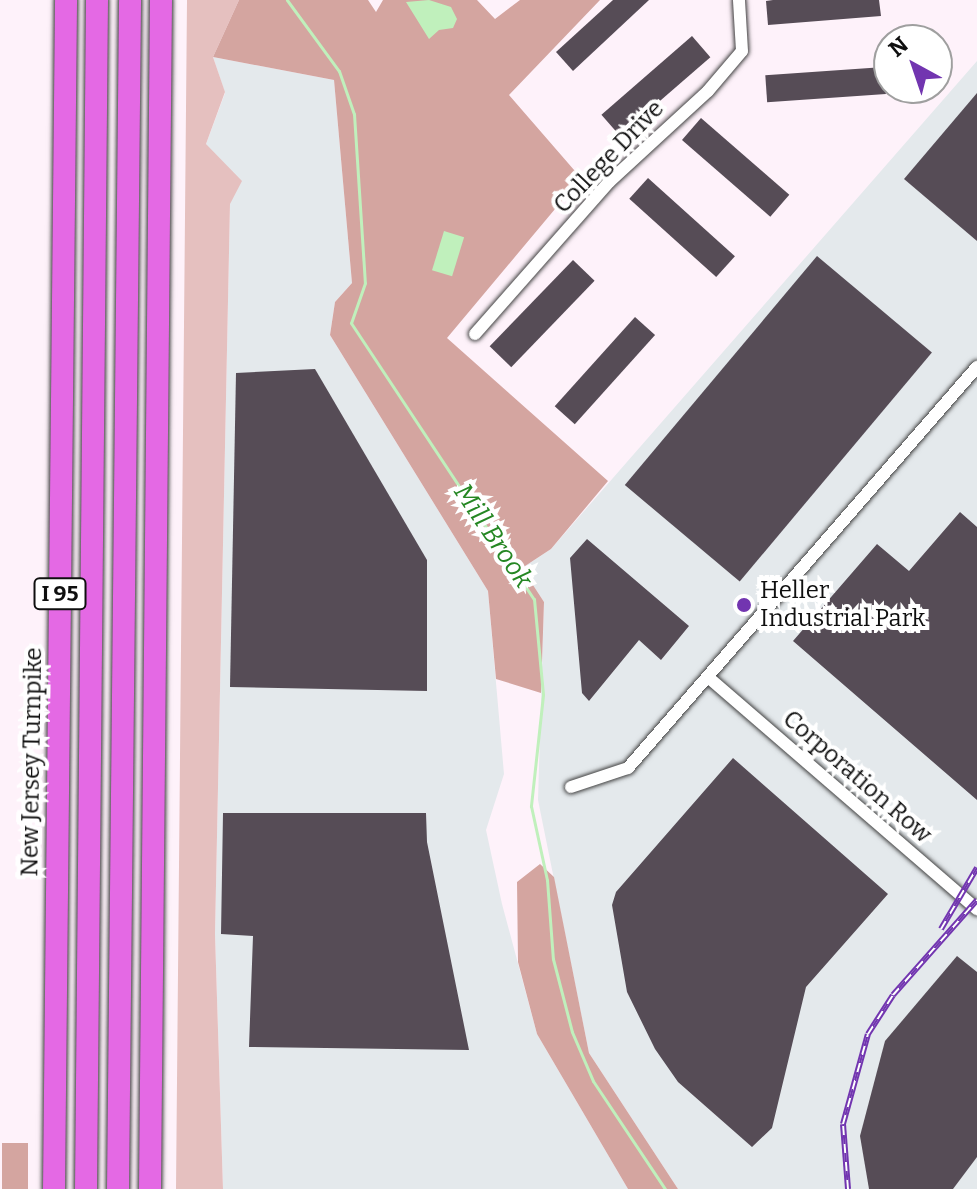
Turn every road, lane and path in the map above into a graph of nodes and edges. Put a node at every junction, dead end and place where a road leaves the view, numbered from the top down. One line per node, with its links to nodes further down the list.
1 (66, 0): 11 (highway, New Jersey Turnpike / I 95)
2 (97, 0): 12 (highway, I 95)
3 (130, 0): 13 (highway, I 95)
4 (161, 0): 14 (highway)
5 (739, 0): 6 (street, College Drive)
6 (475, 334)
7 (977, 367): 8 (street)
8 (709, 678): 9 (street); 10 (street, Corporation Row)
9 (571, 787)
10 (977, 909)
11 (54, 1189)
12 (86, 1189)
13 (118, 1189)
14 (150, 1189)

